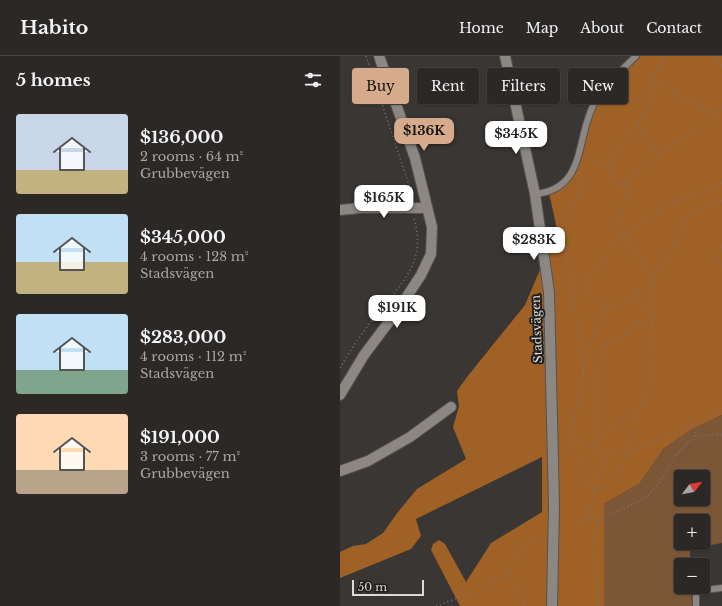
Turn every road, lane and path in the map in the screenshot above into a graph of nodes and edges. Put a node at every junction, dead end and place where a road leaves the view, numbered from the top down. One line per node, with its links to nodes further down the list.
1 (379, 56): 19 (street)
2 (505, 56): 17 (street, Stadsvägen)
3 (636, 56): 11 (lane)
4 (666, 56): 7 (path)
5 (713, 56): 6 (path)
6 (722, 66)
7 (651, 89): 9 (path); 10 (path)
8 (722, 108): 9 (path)
9 (715, 113): 12 (path)
10 (639, 122): 12 (path); 14 (path)
11 (580, 149): 13 (lane); 14 (path)
12 (658, 156): 15 (path)
13 (578, 160): 17 (lane); 28 (path)
14 (607, 167): 15 (path)
15 (626, 183): 21 (path)
16 (722, 183): 21 (path)
17 (535, 194): 51 (street, Stadsvägen)
18 (722, 201): 24 (path)
19 (427, 208): 20 (street); 29 (street)
20 (340, 210)
21 (623, 236): 24 (path); 26 (path)
22 (722, 246): 23 (path)
23 (722, 265)
24 (653, 281): 25 (path); 27 (path)
25 (626, 300): 26 (path); 27 (path)
26 (606, 308): 28 (path)
27 (652, 326): 32 (path); 36 (path)
28 (583, 375): 33 (path)
29 (340, 394)
30 (451, 407): 41 (street)
31 (722, 410): 34 (path)
32 (634, 414): 36 (path); 39 (path)
33 (574, 422): 38 (path); 42 (path)
34 (693, 424): 37 (path); 39 (path)
35 (722, 435): 37 (path)
36 (601, 437): 38 (path)
37 (696, 438): 43 (path)
38 (593, 446): 40 (path)
39 (627, 452): 40 (path); 42 (path)
40 (608, 453): 42 (path)
41 (340, 472)
42 (594, 489): 44 (path)
43 (601, 516): 44 (path); 52 (path)
44 (590, 520): 45 (path)
45 (578, 523)
46 (539, 537): 47 (path)
47 (507, 574): 49 (path); 50 (path)
48 (722, 588): 53 (lane)
49 (436, 606)
50 (524, 606)
51 (552, 606)
52 (598, 606)
53 (696, 606)

